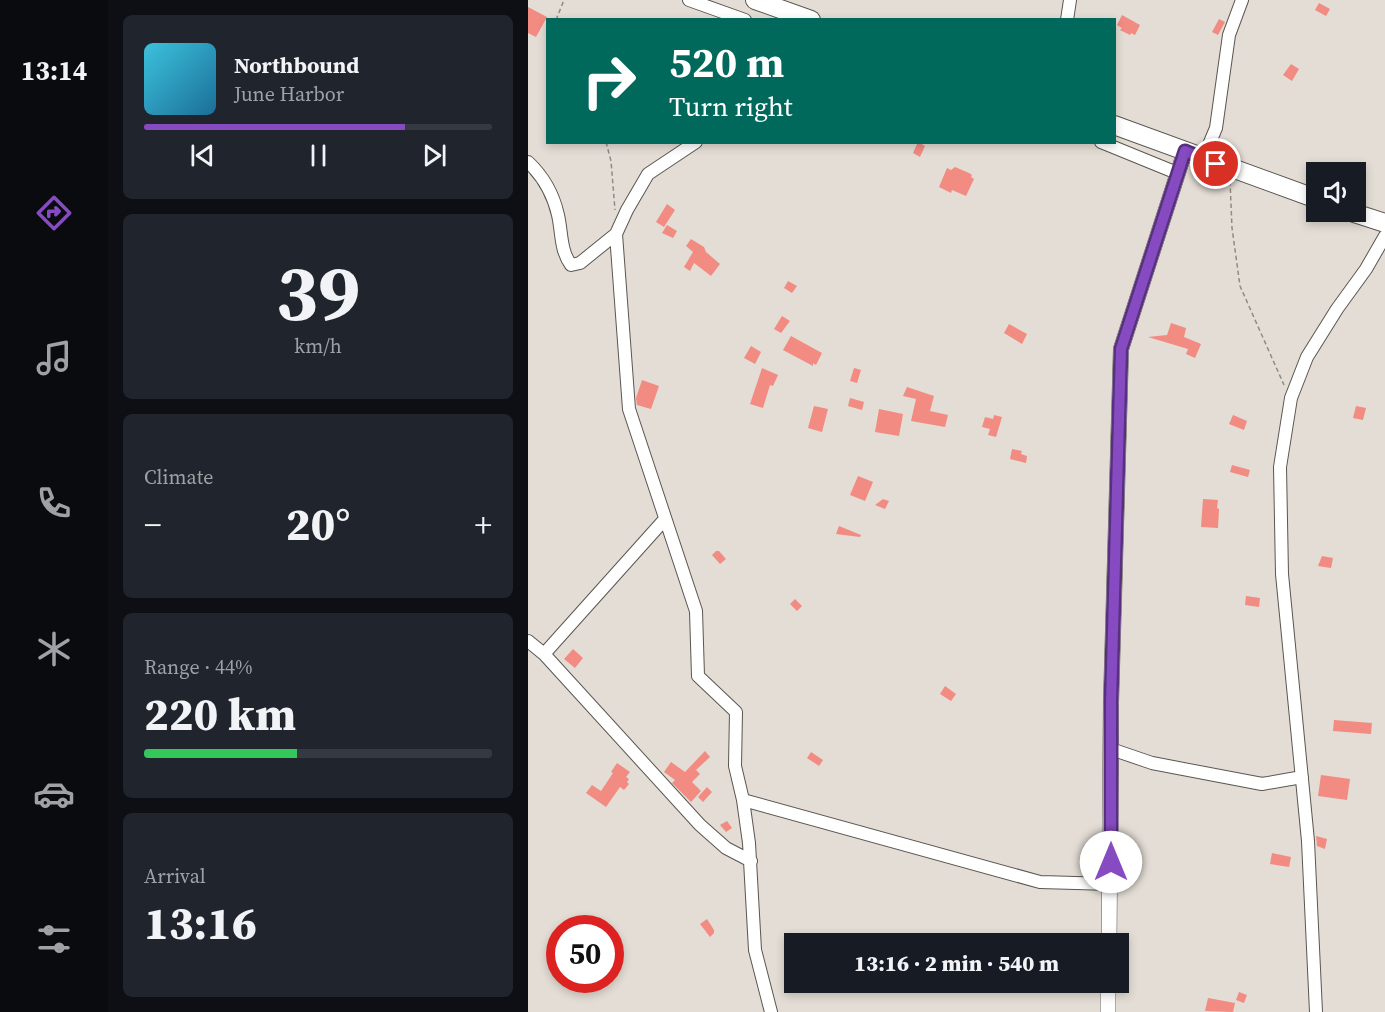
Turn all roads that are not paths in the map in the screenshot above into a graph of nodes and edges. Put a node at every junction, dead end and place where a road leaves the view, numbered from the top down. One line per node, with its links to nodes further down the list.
1 (688, 0): 5 (street)
2 (755, 0): 6 (highway)
3 (1070, 0): 7 (street)
4 (1242, 0): 12 (street)
5 (740, 18)
6 (805, 18)
7 (1067, 18)
8 (1116, 126): 11 (highway)
9 (693, 144): 18 (street)
10 (1106, 144): 14 (street)
11 (1185, 151): 12 (highway); 14 (main road)
12 (1203, 159): 15 (highway)
13 (528, 162): 18 (street)
14 (1178, 173): 23 (main road)
15 (1306, 195)
16 (1366, 217): 17 (highway)
17 (1385, 223)
18 (616, 234): 20 (street)
19 (1385, 236): 24 (street)
20 (665, 519): 22 (street); 25 (street)
21 (528, 641): 22 (street)
22 (544, 654): 26 (street)
23 (1111, 750): 24 (street); 27 (main road)
24 (1302, 777): 32 (street)
25 (743, 800): 26 (street); 27 (street)
26 (751, 861): 30 (street)
27 (1111, 884): 28 (main road)
28 (1110, 933)
29 (1108, 993): 31 (main road)
30 (771, 1012)
31 (1108, 1012)
32 (1316, 1012)

